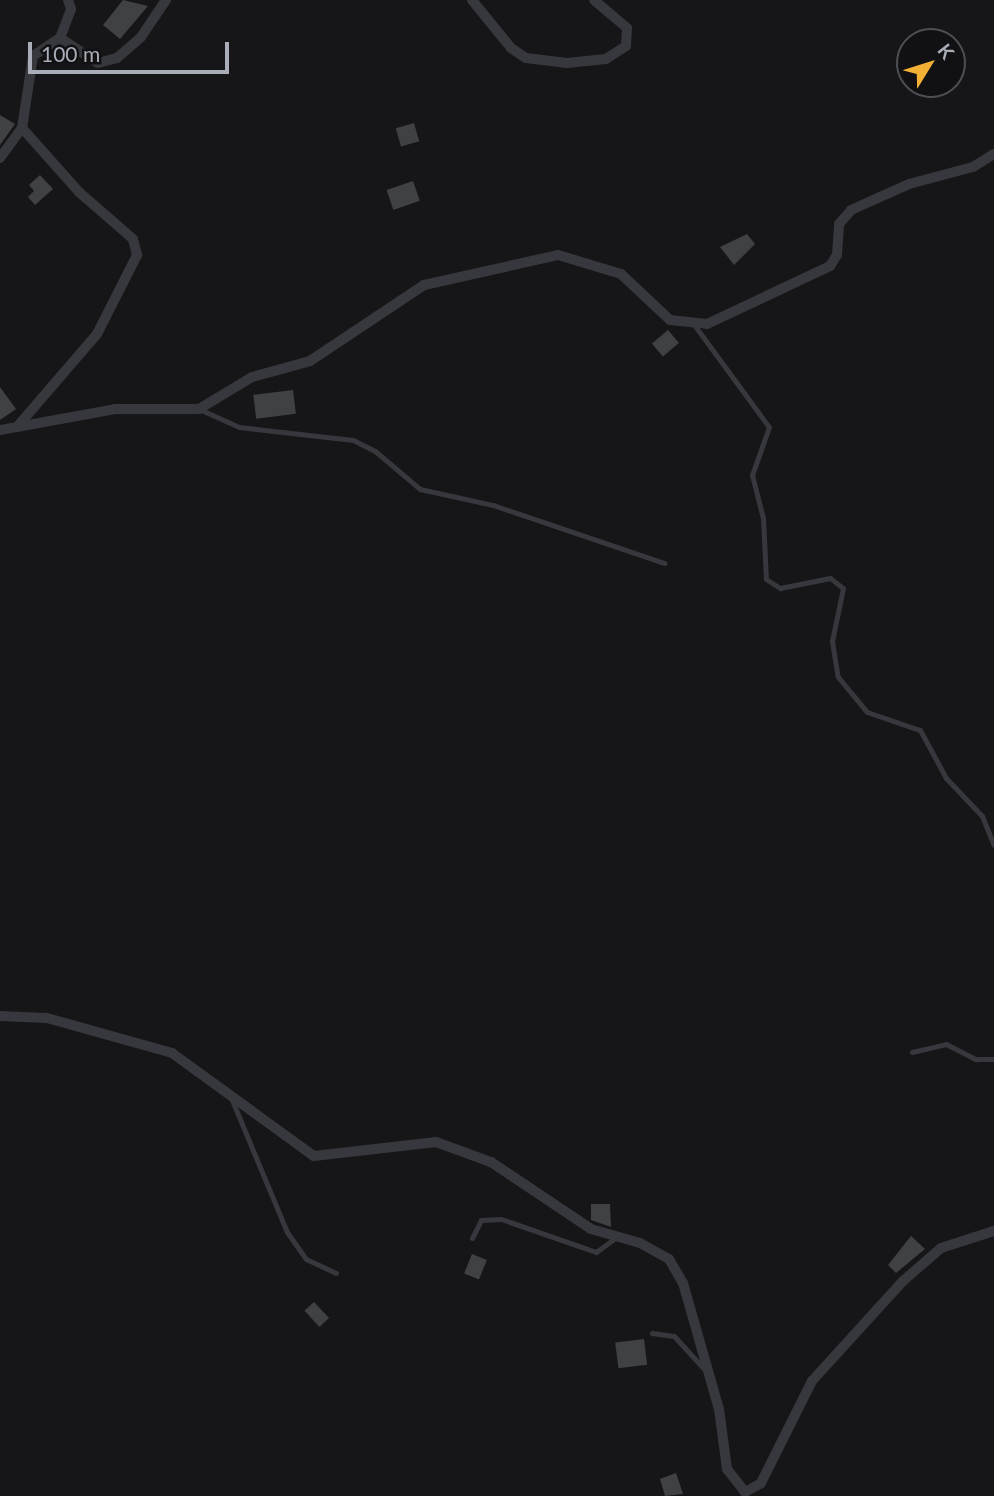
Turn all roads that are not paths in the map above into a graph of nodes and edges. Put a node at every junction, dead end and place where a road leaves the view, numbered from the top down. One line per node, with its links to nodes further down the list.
1 (68, 0): 5 (street)
2 (166, 0): 5 (street)
3 (472, 0): 4 (street)
4 (594, 0)
5 (60, 38): 6 (street)
6 (22, 128): 8 (street); 11 (street)
7 (994, 153): 9 (street)
8 (0, 158)
9 (695, 326): 10 (street); 14 (lane)
10 (199, 409): 11 (street); 13 (lane)
11 (17, 427): 12 (street)
12 (0, 430)
13 (664, 563)
14 (994, 845)
15 (0, 1016): 18 (street)
16 (912, 1052): 17 (lane)
17 (994, 1059)
18 (227, 1091): 20 (street); 22 (lane)
19 (994, 1231): 25 (street)
20 (617, 1237): 21 (lane); 24 (street)
21 (471, 1238)
22 (337, 1273)
23 (652, 1333): 24 (lane)
24 (708, 1372): 25 (street)
25 (746, 1494)

